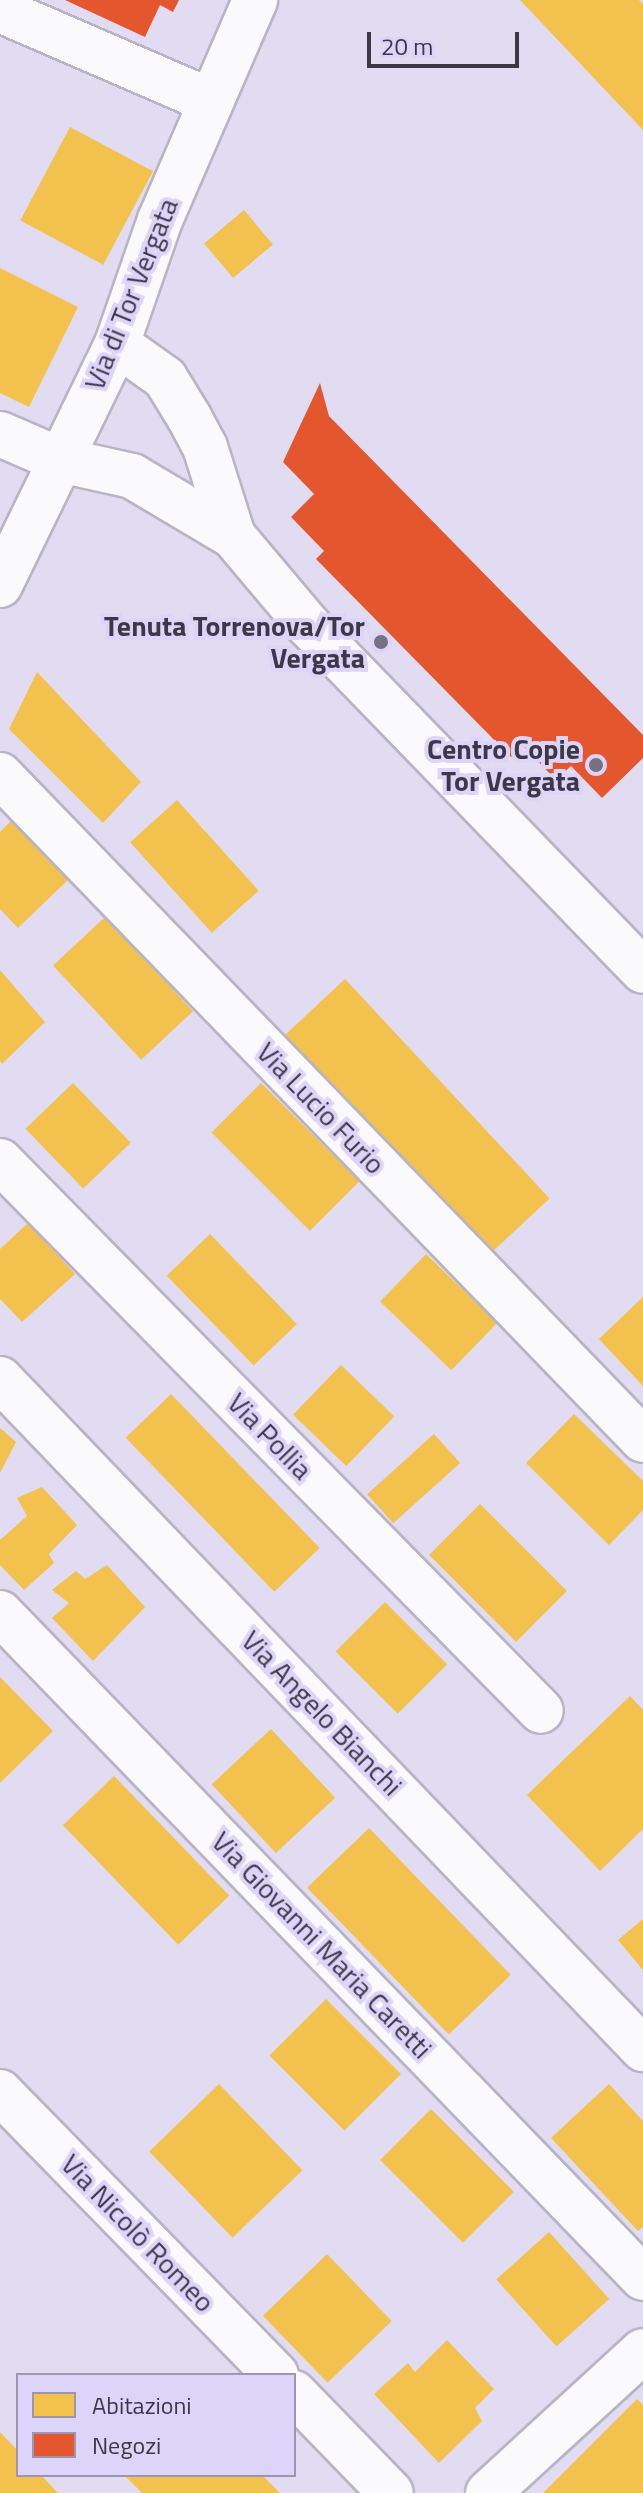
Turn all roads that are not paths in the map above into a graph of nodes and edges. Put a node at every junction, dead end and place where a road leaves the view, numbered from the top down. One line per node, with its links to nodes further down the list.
1 (255, 0): 4 (street, Via di Tor Vergata)
2 (0, 10): 3 (street)
3 (192, 93)
4 (117, 344): 6 (street, Via di Tor Vergata); 7 (street)
5 (0, 434): 6 (street)
6 (60, 460): 7 (street); 8 (street, Via di Tor Vergata)
7 (233, 536): 10 (street)
8 (0, 585)
9 (0, 775): 13 (street, Via Lucio Furio)
10 (643, 971)
11 (0, 1161): 15 (street, Via Pollia)
12 (0, 1379): 16 (street, Via Angelo Bianchi)
13 (643, 1440)
14 (0, 1613): 18 (street, Via Giovanni Maria Caretti)
15 (541, 1711)
16 (643, 2049)
17 (0, 2092): 20 (street, Via Nicolò Romeo)
18 (643, 2278)
19 (643, 2351): 23 (street)
20 (274, 2373)
21 (296, 2395): 22 (street)
22 (391, 2493)
23 (488, 2493)

